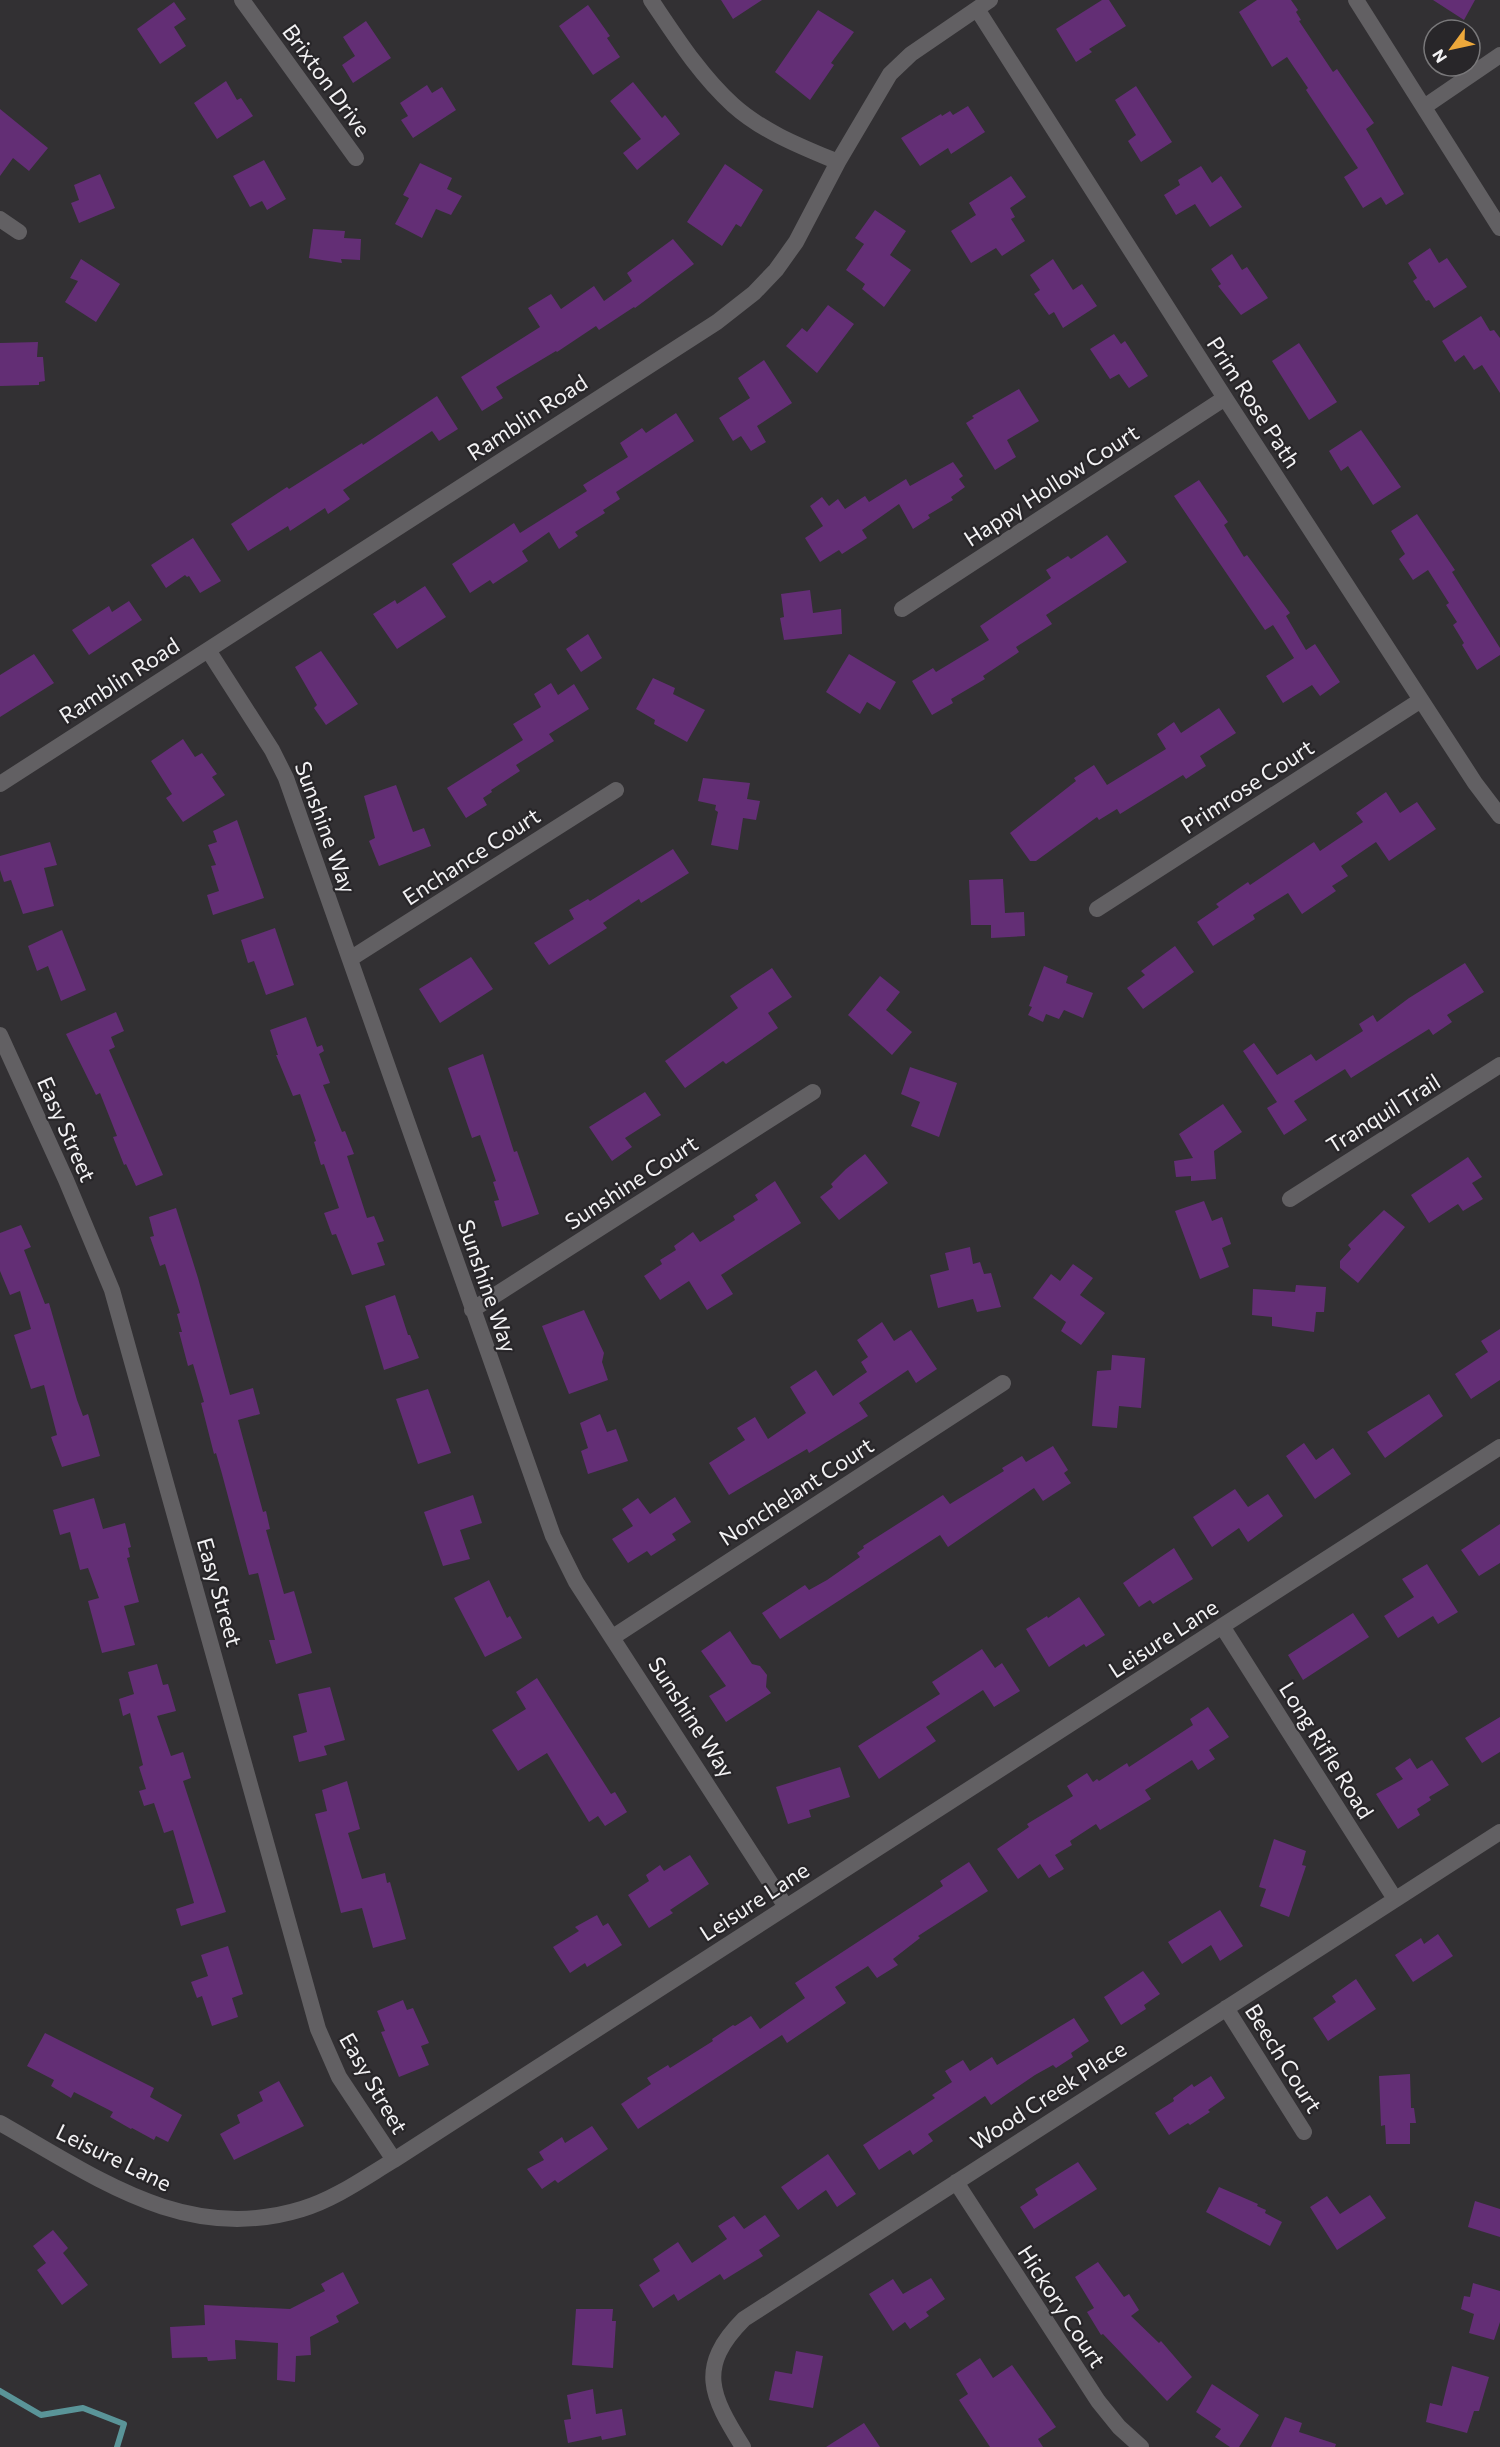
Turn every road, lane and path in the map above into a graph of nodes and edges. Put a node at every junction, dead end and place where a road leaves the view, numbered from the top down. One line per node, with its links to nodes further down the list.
1 (242, 0): 7 (street, Brixton Drive)
2 (651, 0): 8 (street)
3 (1356, 0): 6 (street)
4 (983, 4): 8 (street, Ramblin Road); 12 (street, Prim Rose Path)
5 (1500, 55): 6 (street)
6 (1424, 107): 10 (street)
7 (356, 158)
8 (838, 162): 14 (street, Ramblin Road)
9 (0, 219): 11 (street)
10 (1500, 228)
11 (19, 232)
12 (1225, 399): 13 (street, Happy Hollow Court); 15 (street, Prim Rose Path)
13 (902, 609)
14 (208, 650): 16 (street, Ramblin Road); 20 (street, Sunshine Way)
15 (1421, 700): 18 (street, Prim Rose Path); 19 (street, Primrose Court)
16 (0, 784)
17 (616, 790): 20 (street, Enchance Court)
18 (1500, 816)
19 (1097, 909)
20 (350, 959): 25 (street, Sunshine Way)
21 (0, 1035): 36 (street, Easy Street)
22 (1500, 1065): 24 (street, Tranquil Trail)
23 (813, 1092): 25 (street, Sunshine Court)
24 (1290, 1199)
25 (472, 1310): 29 (street, Sunshine Way)
26 (1003, 1383): 29 (street, Nonchelant Court)
27 (1500, 1447): 28 (street, Leisure Lane)
28 (1222, 1626): 31 (street, Long Rifle Road); 32 (street, Leisure Lane)
29 (614, 1637): 32 (street, Sunshine Way)
30 (1500, 1832): 31 (street, Wood Creek Place)
31 (1395, 1899): 33 (street, Wood Creek Place)
32 (786, 1906): 36 (street, Leisure Lane)
33 (1226, 2008): 35 (street, Beech Court); 37 (street, Wood Creek Place)
34 (0, 2123): 36 (street, Leisure Lane)
35 (1304, 2132)
36 (394, 2160)
37 (956, 2182): 38 (street, Wood Creek Place); 39 (street, Hickory Court)
38 (743, 2447)
39 (1141, 2447)

